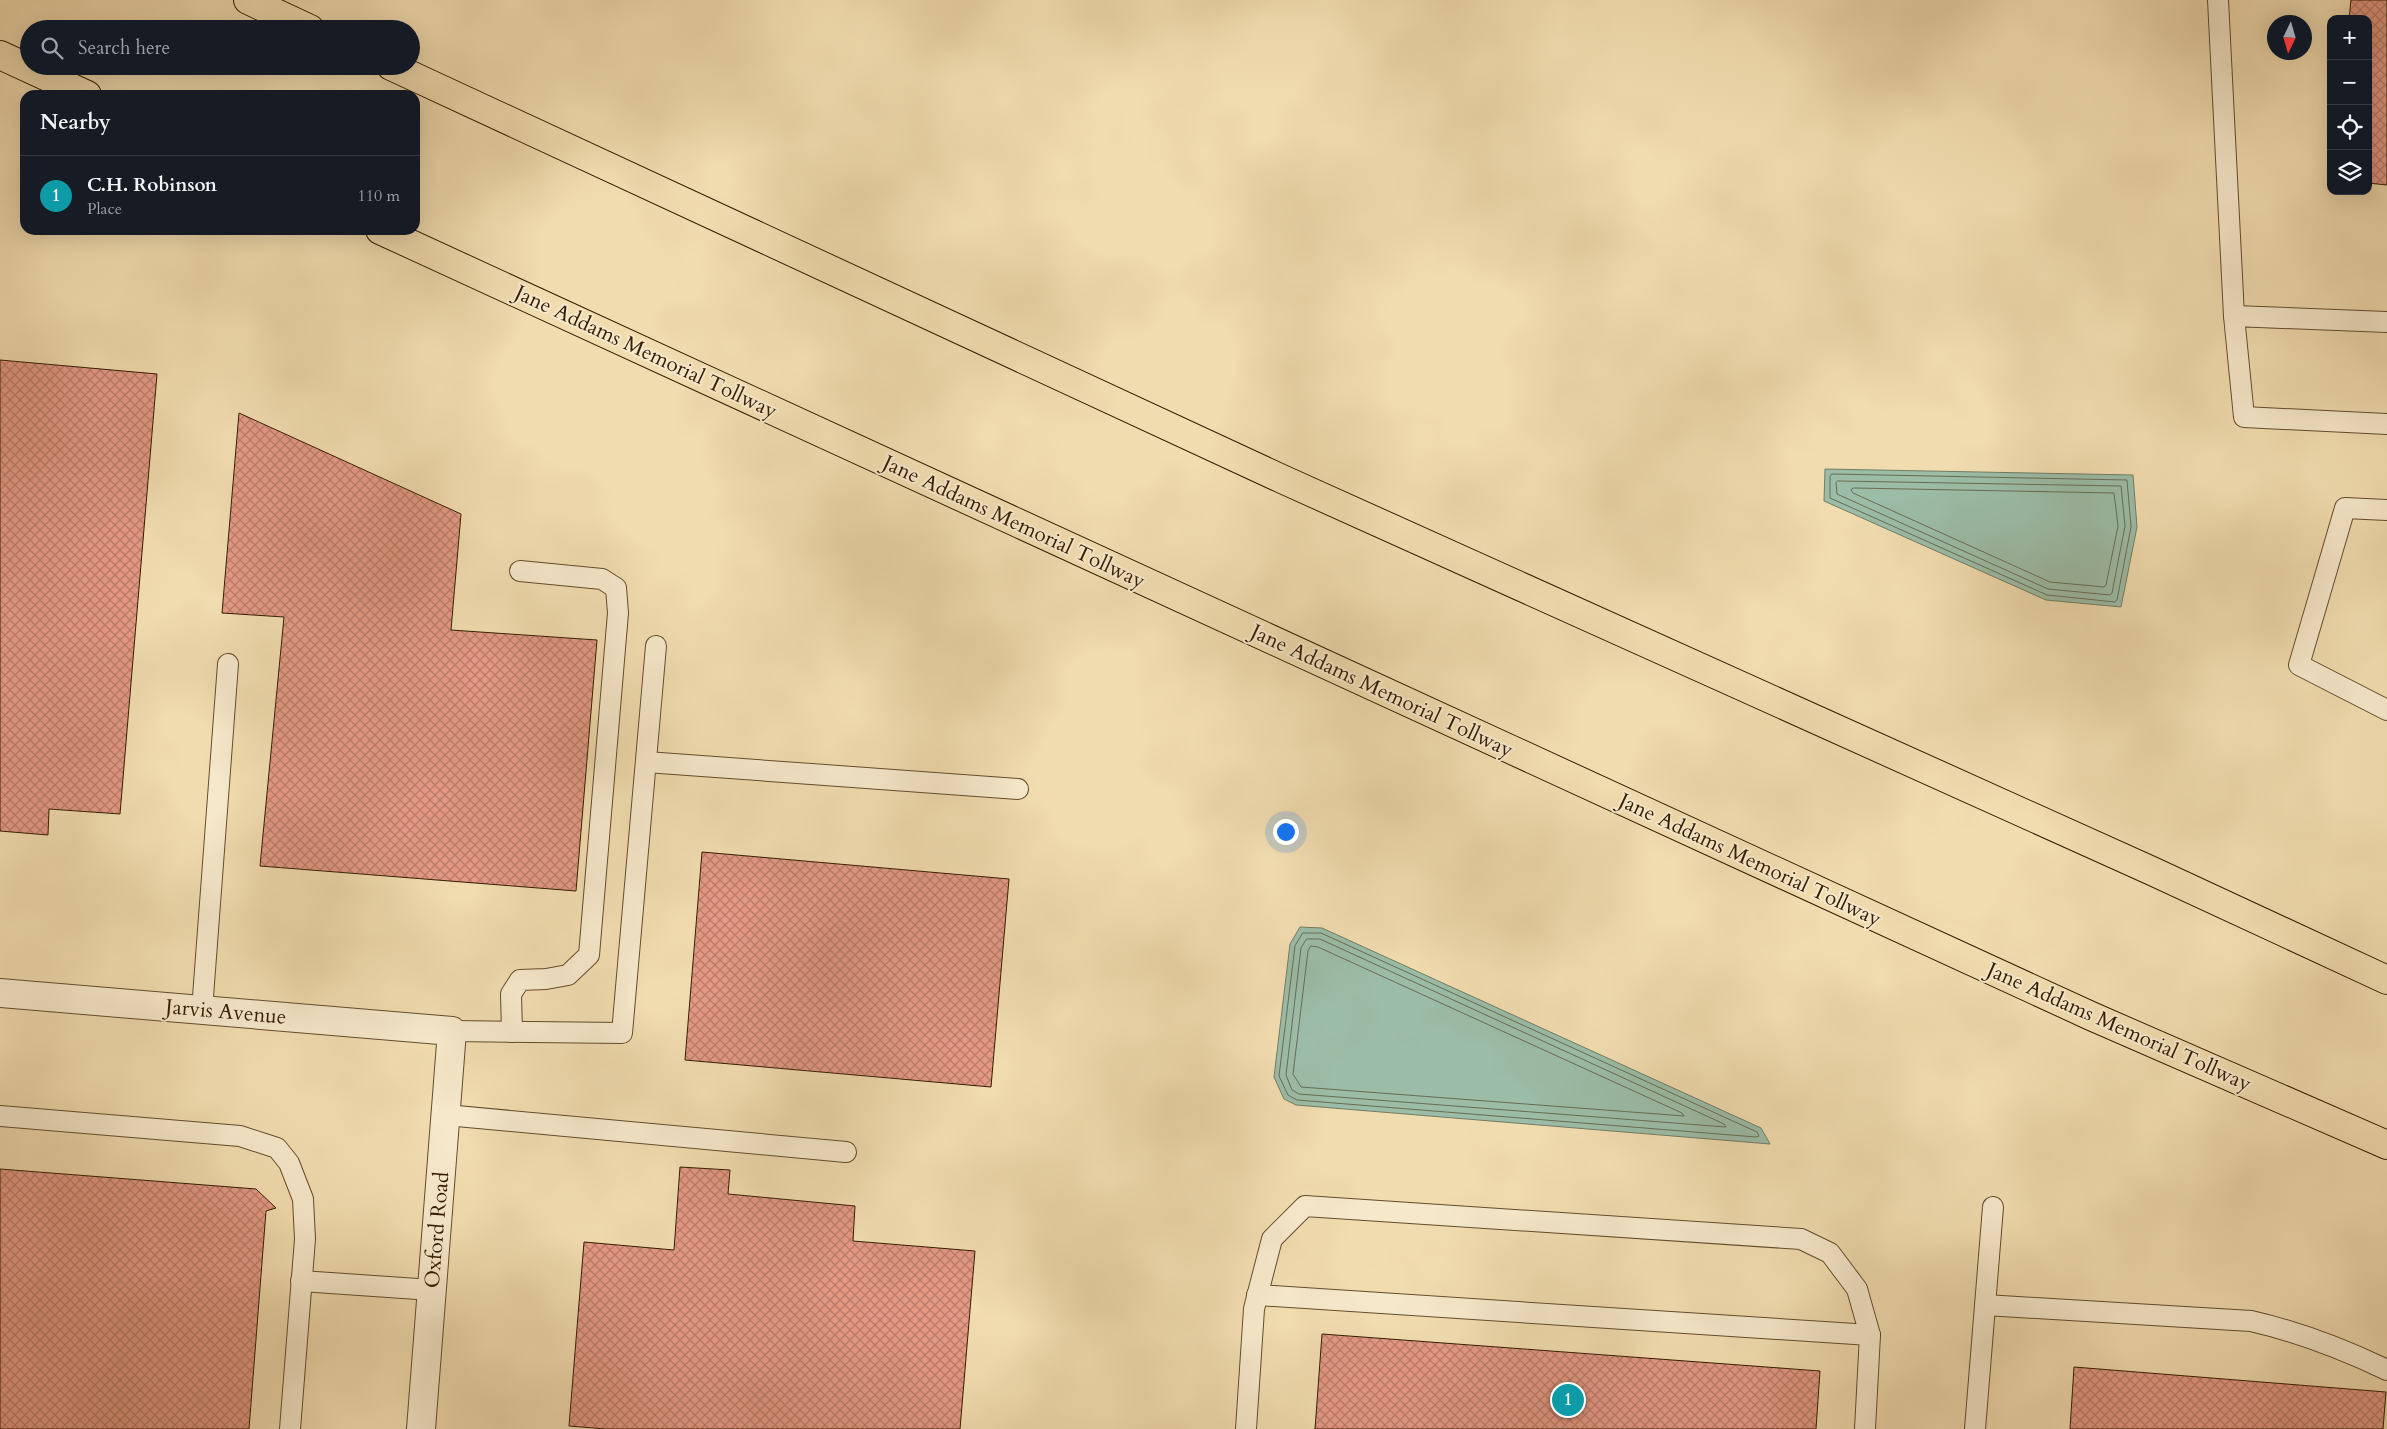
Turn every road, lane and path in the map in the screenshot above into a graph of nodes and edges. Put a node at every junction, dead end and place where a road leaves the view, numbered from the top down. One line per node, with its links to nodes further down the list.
1 (248, 0): 3 (highway)
2 (2218, 0): 10 (lane)
3 (291, 20)
4 (0, 55): 5 (highway)
5 (20, 64)
6 (44, 75): 8 (highway)
7 (410, 75): 20 (highway)
8 (76, 90)
9 (391, 235): 29 (highway, Jane Addams Memorial Tollway)
10 (2234, 316): 11 (lane); 12 (lane)
11 (2387, 322)
12 (2387, 424)
13 (2387, 510): 17 (lane)
14 (520, 571): 26 (lane)
15 (656, 646): 18 (lane)
16 (228, 664): 24 (lane)
17 (2387, 710)
18 (646, 762): 19 (lane); 26 (lane)
19 (1018, 789)
20 (2152, 871): 21 (highway); 22 (highway)
21 (2387, 962)
22 (2387, 980)
23 (0, 993): 24 (street, Jarvis Avenue)
24 (202, 1010): 25 (street, Jarvis Avenue)
25 (452, 1032): 26 (lane); 27 (street, Oxford Road)
26 (512, 1032)
27 (446, 1115): 30 (lane); 33 (street, Oxford Road)
28 (0, 1116): 32 (lane)
29 (2387, 1146)
30 (846, 1152)
31 (1993, 1207): 35 (lane)
32 (301, 1281): 33 (lane); 38 (lane)
33 (432, 1290): 39 (street, Oxford Road)
34 (1257, 1295): 36 (lane); 36 (lane); 40 (lane)
35 (1985, 1306): 37 (lane); 42 (lane)
36 (1870, 1335): 41 (lane)
37 (2387, 1370)
38 (290, 1429)
39 (421, 1429)
40 (1246, 1429)
41 (1864, 1429)
42 (1975, 1429)

